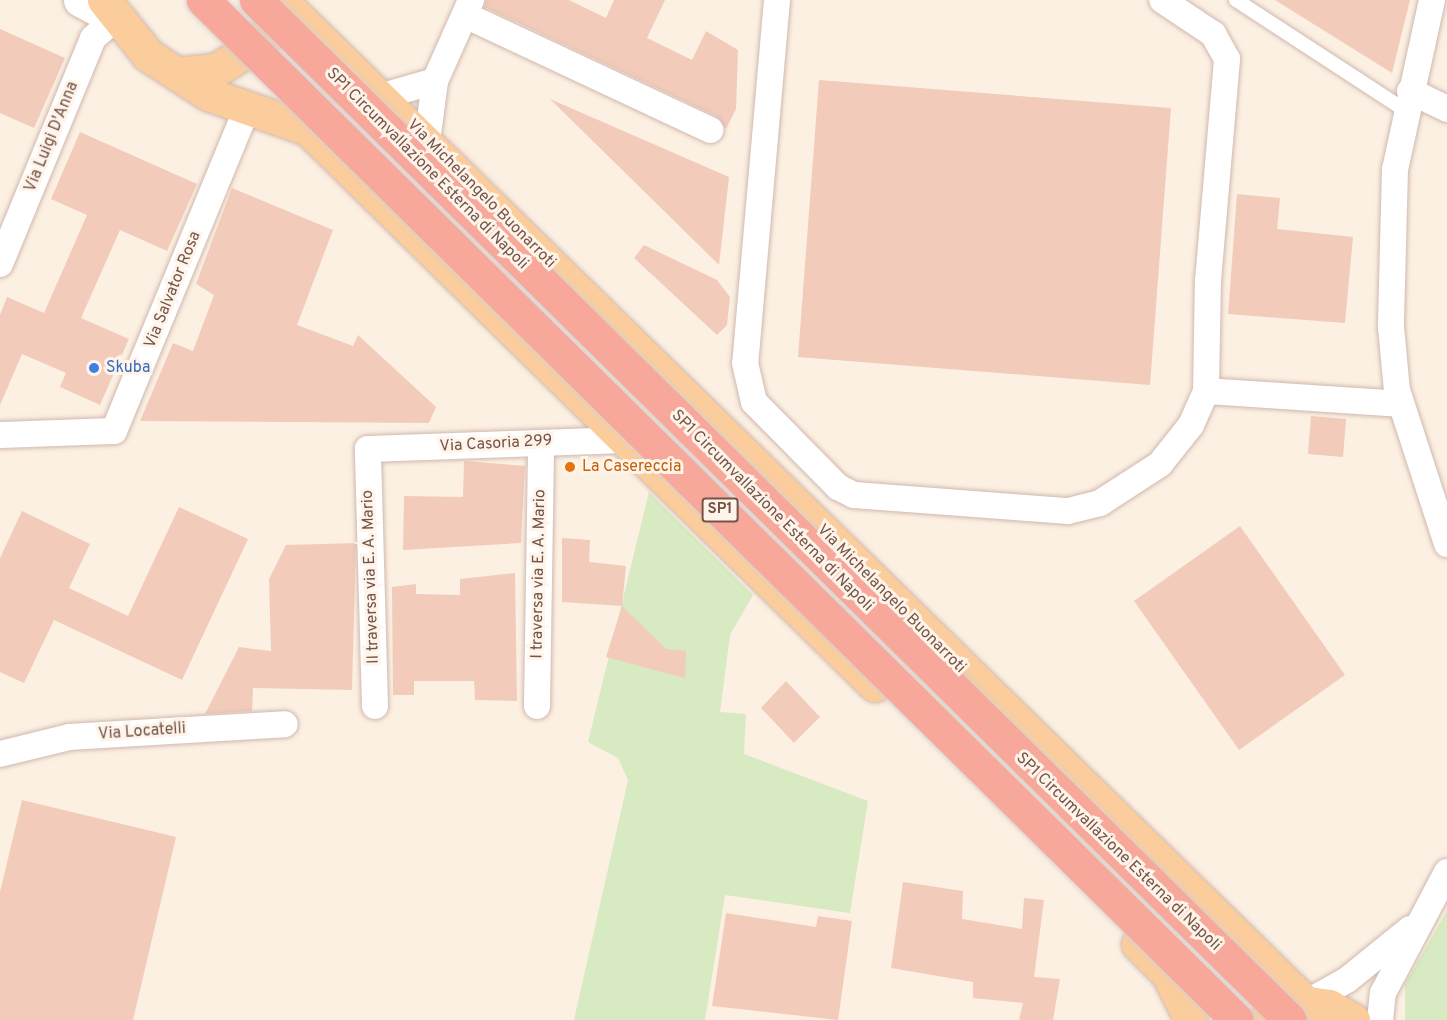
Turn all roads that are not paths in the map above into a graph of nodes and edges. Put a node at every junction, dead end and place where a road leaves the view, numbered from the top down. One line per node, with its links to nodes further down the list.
1 (80, 0): 11 (street)
2 (203, 0): 36 (highway, SP1, bridge)
3 (256, 0): 34 (highway, SP1 Circumvallazione Esterna di Napoli / SP1, bridge)
4 (270, 0): 12 (main road)
5 (280, 0): 14 (main road, Via Michelangelo Buonarroti)
6 (777, 0): 21 (street)
7 (1162, 0): 21 (street)
8 (1236, 0): 15 (lane)
9 (1432, 0): 15 (street)
10 (468, 8): 13 (street); 18 (street)
11 (110, 9): 12 (main road); 20 (street, Via Luigi D'Anna)
12 (177, 74): 16 (main road)
13 (435, 81): 14 (street); 19 (street)
14 (383, 96): 19 (main road, Via Michelangelo Buonarroti)
15 (1408, 101): 17 (street); 22 (street)
16 (247, 109): 23 (street, Via Salvator Rosa); 24 (main road)
17 (1447, 109)
18 (710, 130)
19 (427, 142): 34 (main road, Via Michelangelo Buonarroti)
20 (0, 264)
21 (1206, 391): 22 (street)
22 (1401, 404): 27 (street)
23 (19, 434)
24 (625, 440): 25 (street, Via Casoria 299); 35 (main road)
25 (541, 443): 26 (street, Via Casoria 299); 29 (street, I traversa via E. A. Mario)
26 (368, 449): 28 (street, II traversa via E. A. Mario)
27 (1447, 544)
28 (375, 706)
29 (537, 706)
30 (285, 724): 31 (street, Via Locatelli)
31 (0, 754)
32 (1447, 872): 33 (street)
33 (1415, 925): 34 (street); 39 (street)
34 (1298, 1012): 37 (main road); 38 (main road)
35 (1191, 1020)
36 (1237, 1020)
37 (1266, 1020)
38 (1353, 1020)
39 (1380, 1020)

